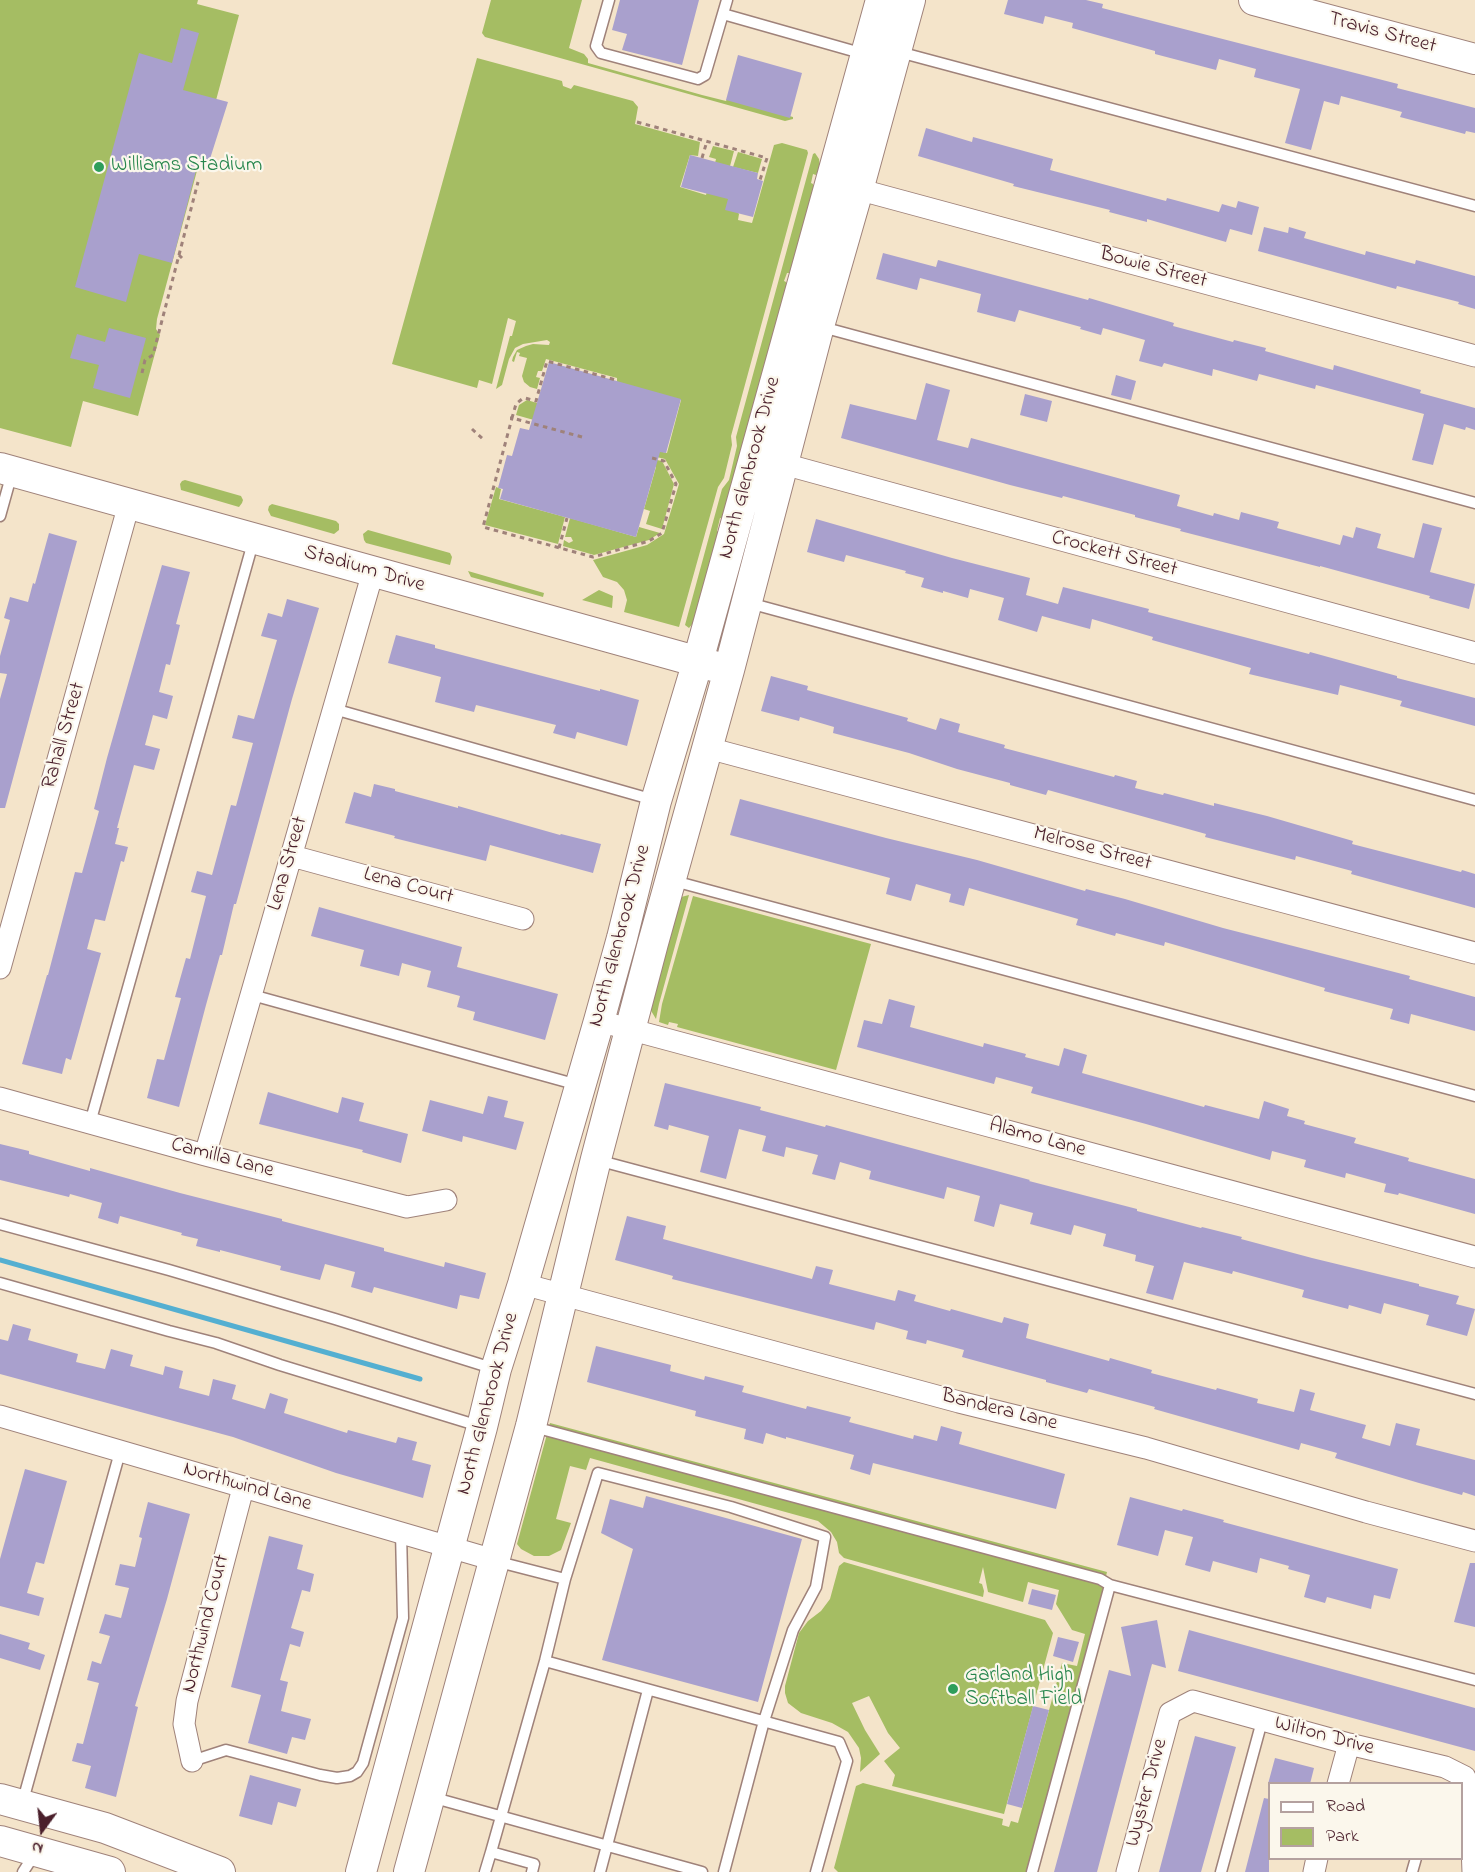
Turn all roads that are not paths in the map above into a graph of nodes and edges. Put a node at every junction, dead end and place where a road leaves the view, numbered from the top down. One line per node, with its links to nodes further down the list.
1 (609, 0): 6 (lane)
2 (727, 0): 6 (lane)
3 (881, 0): 8 (main road, North Glenbrook Drive)
4 (910, 0): 7 (main road, North Glenbrook Drive)
5 (1254, 0): 9 (main road, Travis Street)
6 (723, 14): 8 (lane)
7 (895, 51): 10 (main road, North Glenbrook Drive); 11 (lane)
8 (866, 55): 10 (main road, North Glenbrook Drive)
9 (1475, 59)
10 (845, 186): 12 (main road, North Glenbrook Drive); 13 (street, Bowie Street); 14 (main road, North Glenbrook Drive)
11 (1475, 206)
12 (819, 326): 15 (main road, North Glenbrook Drive); 17 (lane)
13 (1475, 356)
14 (754, 456): 15 (street, Crockett Street); 24 (main road, North Glenbrook Drive)
15 (783, 464): 22 (main road, North Glenbrook Drive); 23 (street, Crockett Street)
16 (6, 469): 18 (main road, Stadium Drive); 19 (lane)
17 (1475, 503)
18 (129, 504): 20 (main road, Stadium Drive); 34 (street, Rahall Street)
19 (0, 516)
20 (254, 539): 21 (main road, Stadium Drive); 41 (lane)
21 (372, 572): 24 (main road, Stadium Drive); 26 (street, Lena Street)
22 (747, 603): 25 (main road, North Glenbrook Drive); 28 (lane)
23 (1475, 653)
24 (698, 661): 25 (main road, Stadium Drive); 29 (main road, North Glenbrook Drive)
25 (729, 670): 27 (main road, North Glenbrook Drive)
26 (334, 709): 29 (lane); 30 (street, Lena Street)
27 (708, 748): 31 (main road, North Glenbrook Drive); 33 (street, Melrose Street)
28 (1475, 800)
29 (656, 801): 36 (main road, North Glenbrook Drive)
30 (292, 856): 32 (street, Lena Court); 35 (street, Lena Street)
31 (670, 880): 37 (main road, North Glenbrook Drive); 39 (lane)
32 (523, 919)
33 (1475, 953)
34 (0, 968)
35 (252, 995): 38 (lane); 42 (street, Lena Street)
36 (599, 1021): 37 (street, Alamo Lane); 38 (main road, North Glenbrook Drive)
37 (630, 1030): 43 (main road, North Glenbrook Drive); 46 (street, Alamo Lane)
38 (580, 1085): 48 (main road, North Glenbrook Drive)
39 (1475, 1096)
40 (0, 1098): 41 (street, Camilla Lane)
41 (90, 1123): 42 (street, Camilla Lane)
42 (206, 1155): 44 (street, Camilla Lane)
43 (596, 1160): 49 (main road, North Glenbrook Drive); 51 (lane)
44 (446, 1200)
45 (0, 1224): 50 (lane)
46 (1475, 1257)
47 (0, 1283): 54 (lane)
48 (523, 1284): 49 (street, Bandera Lane); 50 (main road, North Glenbrook Drive)
49 (564, 1294): 53 (main road, North Glenbrook Drive); 58 (street, Bandera Lane)
50 (496, 1369): 54 (main road, North Glenbrook Drive)
51 (1475, 1394)
52 (0, 1416): 55 (street, Northwind Lane)
53 (531, 1426): 60 (main road, North Glenbrook Drive); 62 (lane)
54 (482, 1427): 59 (main road, North Glenbrook Drive)
55 (120, 1452): 56 (street, Northwind Lane); 73 (lane)
56 (243, 1488): 57 (street, Northwind Lane); 70 (street, Northwind Court)
57 (401, 1532): 59 (street, Northwind Lane); 70 (lane)
58 (1475, 1541)
59 (449, 1546): 60 (street, Northwind Lane); 83 (main road, North Glenbrook Drive)
60 (494, 1560): 61 (lane); 72 (main road, North Glenbrook Drive)
61 (566, 1580): 63 (lane); 68 (lane)
62 (1110, 1585): 64 (lane); 91 (lane)
63 (545, 1660): 65 (lane); 74 (lane)
64 (1475, 1680)
65 (648, 1690): 68 (lane); 77 (lane)
66 (1170, 1713): 67 (street, Wilton Drive); 92 (street, Wyster Drive)
67 (1262, 1720): 69 (street, Wilton Drive); 93 (lane)
68 (764, 1721): 89 (lane); 90 (lane)
69 (1349, 1744): 71 (street); 75 (street, Wilton Drive)
70 (192, 1761)
71 (1339, 1782)
72 (429, 1797): 74 (lane); 84 (main road, North Glenbrook Drive)
73 (11, 1802): 82 (main road)
74 (501, 1817): 77 (lane); 78 (lane)
75 (1467, 1828): 79 (street)
76 (1, 1844): 80 (main road)
77 (608, 1846): 87 (lane); 88 (lane)
78 (491, 1852): 85 (lane); 86 (lane)
79 (1474, 1859)
80 (30, 1862): 81 (main road)
81 (110, 1872)
82 (220, 1872)
83 (361, 1872)
84 (409, 1872)
85 (485, 1872)
86 (532, 1872)
87 (600, 1872)
88 (702, 1872)
89 (724, 1872)
90 (816, 1872)
91 (1032, 1872)
92 (1127, 1872)
93 (1221, 1872)

